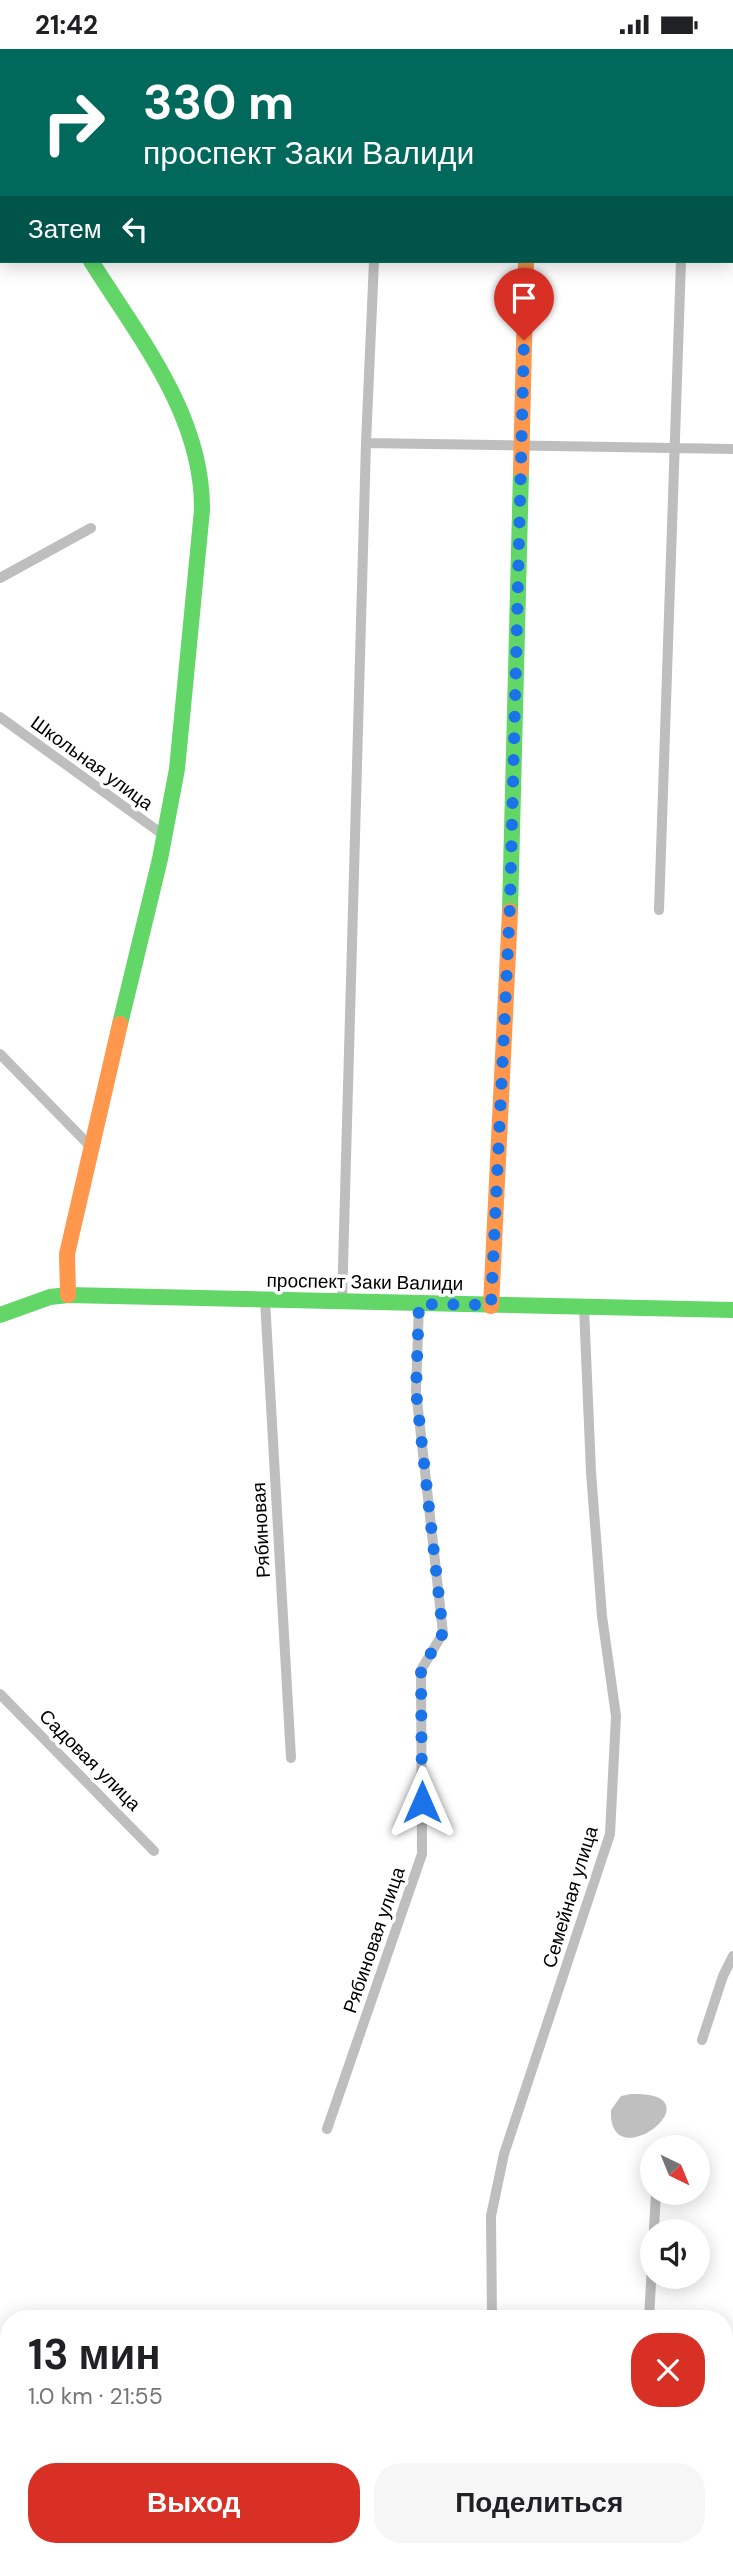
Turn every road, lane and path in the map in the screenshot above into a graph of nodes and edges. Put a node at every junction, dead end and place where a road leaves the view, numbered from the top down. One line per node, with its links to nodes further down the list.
1 (92, 263): 12 (street)
2 (374, 263): 5 (street)
3 (526, 263): 6 (street)
4 (681, 263): 7 (street)
5 (366, 443): 6 (street); 18 (street)
6 (521, 447): 7 (street); 20 (street)
7 (674, 449): 8 (street); 13 (street)
8 (733, 449)
9 (91, 528): 10 (street)
10 (0, 578)
11 (0, 717): 12 (street, Школьная улица)
12 (165, 836): 15 (street)
13 (659, 910)
14 (0, 1054): 15 (street)
15 (90, 1146): 16 (street)
16 (68, 1295): 17 (street, проспект Заки Валиди); 23 (street, проспект Заки Валиди)
17 (265, 1300): 18 (street, проспект Заки Валиди); 25 (street, Рябиновая)
18 (342, 1302): 19 (street, проспект Заки Валиди)
19 (419, 1304): 20 (street, проспект Заки Валиди); 29 (street, Рябиновая улица)
20 (491, 1305): 21 (street, проспект Заки Валиди)
21 (584, 1307): 22 (street, проспект Заки Валиди); 31 (street, Семейная улица)
22 (733, 1310)
23 (0, 1315)
24 (0, 1694): 26 (street, Садовая улица)
25 (291, 1758)
26 (154, 1851)
27 (733, 1956): 28 (street)
28 (702, 2040)
29 (327, 2129)
30 (655, 2205): 32 (street)
31 (492, 2310)
32 (650, 2310)

